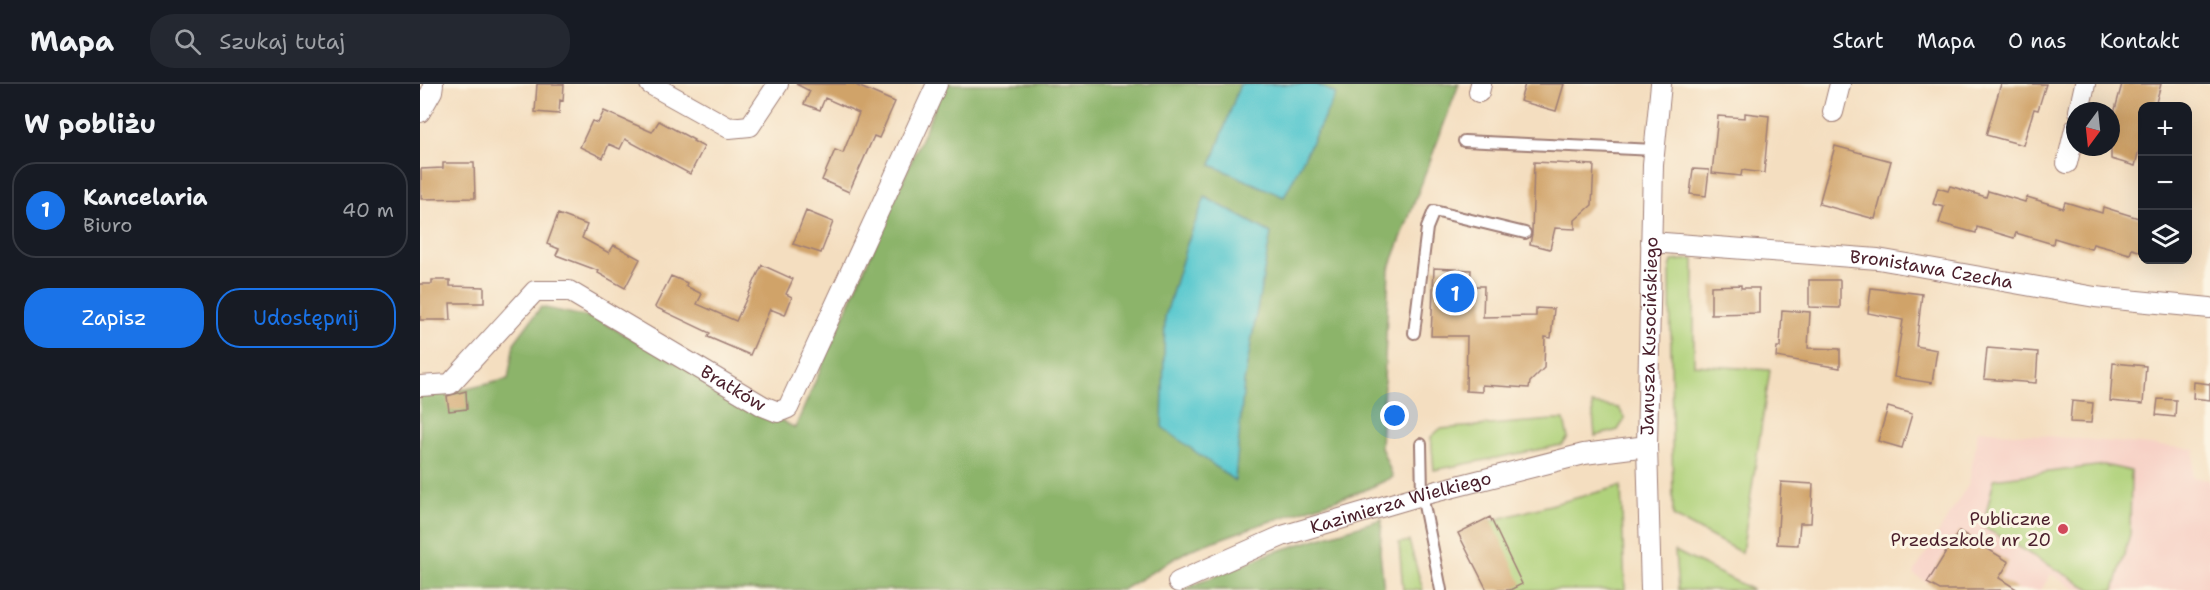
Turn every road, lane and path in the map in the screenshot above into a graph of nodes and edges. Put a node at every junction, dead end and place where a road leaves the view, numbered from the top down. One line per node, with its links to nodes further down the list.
1 (432, 84): 9 (street)
2 (650, 84): 3 (street)
3 (778, 84)
4 (937, 84): 19 (street, Bratków)
5 (1660, 84): 12 (street, Janusza Kusocińskiego)
6 (1840, 84): 10 (street)
7 (2085, 84): 8 (street)
8 (2081, 102)
9 (420, 112)
10 (1833, 112)
11 (1464, 141): 12 (lane)
12 (1655, 150): 16 (street, Janusza Kusocińskiego)
13 (2069, 156): 14 (street)
14 (2067, 163)
15 (1526, 233): 18 (lane)
16 (1651, 242): 17 (street, Bronisława Czecha); 21 (street, Janusza Kusocińskiego)
17 (2210, 308)
18 (1414, 333)
19 (420, 386)
20 (1421, 444): 22 (lane)
21 (1647, 446): 22 (street, Kazimierza Wielkiego); 25 (street, Janusza Kusocińskiego)
22 (1422, 495): 23 (street, Kazimierza Wielkiego); 24 (lane)
23 (1172, 586)
24 (1441, 590)
25 (1652, 590)

